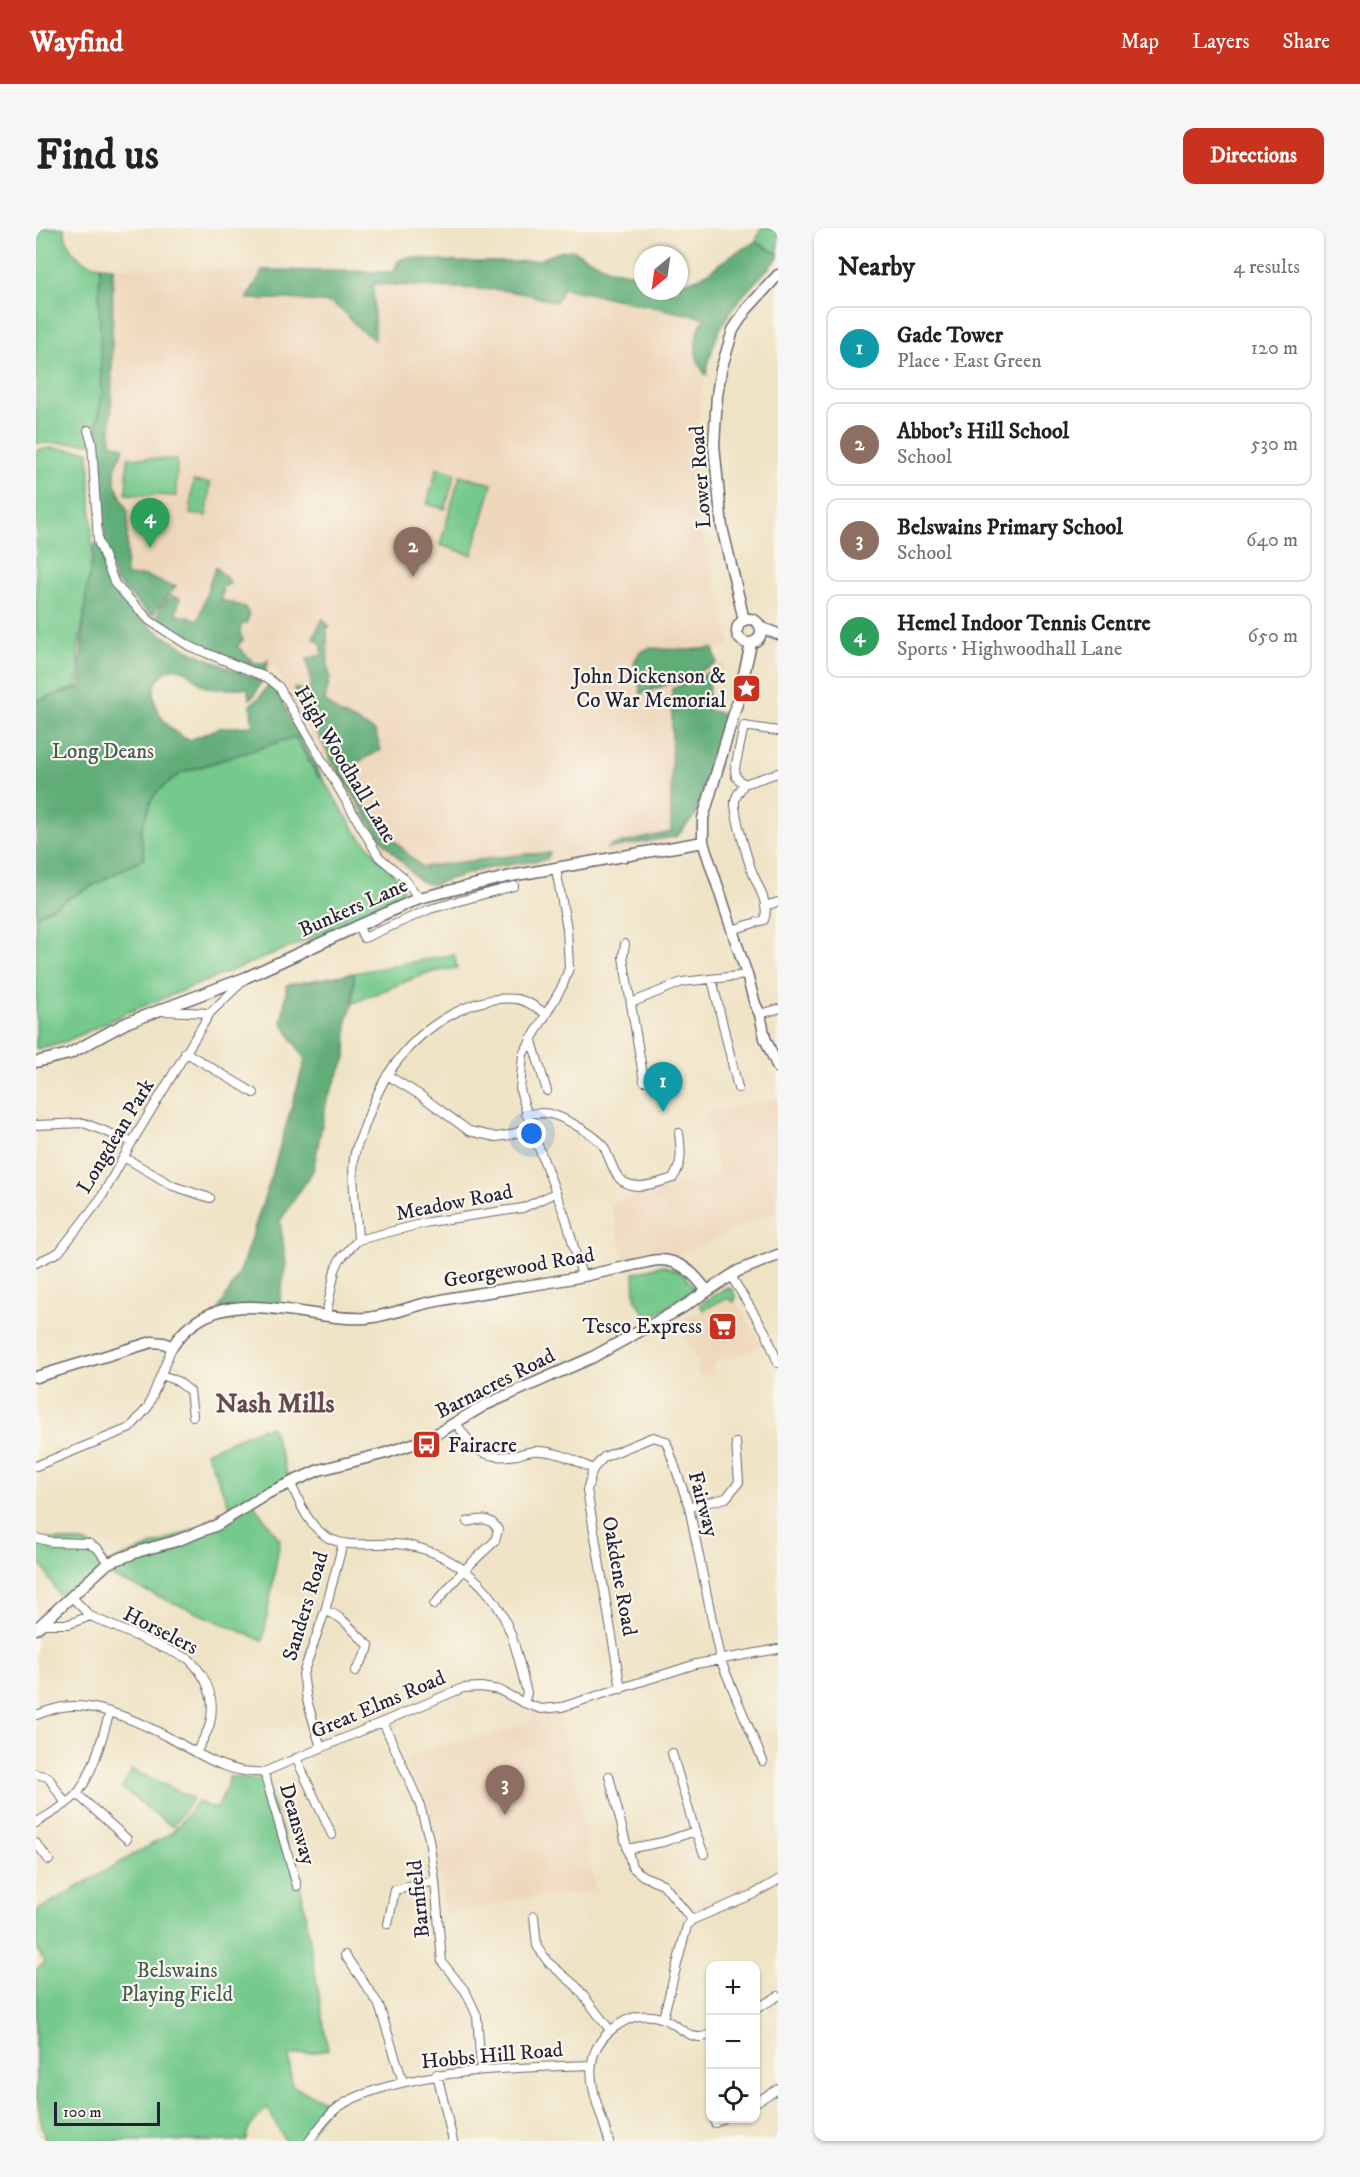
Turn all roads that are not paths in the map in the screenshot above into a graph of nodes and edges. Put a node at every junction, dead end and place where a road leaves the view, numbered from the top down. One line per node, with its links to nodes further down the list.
1 (778, 275): 3 (street, Lower Road)
2 (88, 430): 13 (street, High Woodhall Lane)
3 (744, 620): 4 (street); 6 (street)
4 (762, 628): 5 (street); 6 (street)
5 (778, 634)
6 (749, 643): 10 (street)
7 (778, 730): 9 (street)
8 (778, 773): 9 (street)
9 (744, 784): 15 (street)
10 (703, 842): 11 (street, Bunkers Lane); 17 (street)
11 (556, 869): 13 (street, Bunkers Lane); 26 (street)
12 (514, 886): 16 (street)
13 (419, 898): 16 (street, Bunkers Lane)
14 (778, 902): 15 (street)
15 (765, 906): 17 (street)
16 (358, 925): 20 (street, Bunkers Lane)
17 (732, 930): 19 (street)
18 (625, 944): 22 (street)
19 (747, 975): 21 (street); 27 (street)
20 (247, 977): 24 (street, Bunkers Lane); 25 (street, Longdean Park)
21 (712, 979): 22 (street); 34 (street)
22 (631, 1003): 33 (street)
23 (778, 1009): 27 (street)
24 (158, 1011): 25 (street); 30 (street, Bunkers Lane)
25 (210, 1012): 29 (street, Longdean Park)
26 (545, 1013): 28 (street); 32 (street)
27 (760, 1014): 31 (street)
28 (531, 1038): 35 (street); 37 (street)
29 (186, 1052): 36 (street); 41 (street, Longdean Park)
30 (36, 1062)
31 (778, 1068)
32 (387, 1075): 39 (street); 45 (street)
33 (644, 1081)
34 (738, 1088)
35 (547, 1091)
36 (254, 1093)
37 (526, 1114): 39 (street); 40 (street)
38 (36, 1125): 41 (street)
39 (531, 1127): 43 (street)
40 (679, 1133)
41 (132, 1142): 42 (street, Longdean Park)
42 (124, 1157): 44 (street); 47 (street, Longdean Park)
43 (555, 1193): 45 (street, Meadow Road); 48 (street)
44 (210, 1198)
45 (358, 1240): 51 (street)
46 (778, 1255): 49 (street, Barnacres Road)
47 (36, 1263)
48 (582, 1276): 50 (street, Georgewood Road); 51 (street, Georgewood Road)
49 (731, 1276): 50 (street, Barnacres Road); 53 (street)
50 (707, 1291): 57 (street, Barnacres Road)
51 (326, 1315): 52 (street, Georgewood Road)
52 (172, 1347): 54 (street); 55 (street)
53 (778, 1363)
54 (162, 1375): 56 (street); 59 (street)
55 (36, 1377)
56 (193, 1416)
57 (456, 1423): 60 (street); 61 (street, Barnacres Road)
58 (736, 1443): 62 (street)
59 (36, 1466)
60 (593, 1469): 62 (street, Fairway); 76 (street, Oakdene Road)
61 (290, 1482): 65 (street); 66 (street, Barnacres Road)
62 (689, 1507): 74 (street, Fairway)
63 (467, 1522): 67 (street)
64 (36, 1538): 66 (street)
65 (343, 1543): 67 (street); 70 (street, Sanders Road)
66 (108, 1563): 68 (street, Barnacres Road)
67 (464, 1570): 69 (street); 77 (street)
68 (71, 1596): 71 (street, Horselers); 72 (street, Barnacres Road)
69 (434, 1605)
70 (325, 1611): 75 (street); 81 (street, Sanders Road)
71 (90, 1616): 72 (street, Horselers); 82 (street, Horselers)
72 (39, 1627)
73 (778, 1649): 74 (street, Great Elms Road)
74 (720, 1659): 76 (street, Great Elms Road); 85 (street, Fairway)
75 (354, 1672)
76 (621, 1689): 77 (street, Great Elms Road)
77 (524, 1703): 80 (street, Great Elms Road)
78 (110, 1712): 79 (street, Great Elms Road); 82 (street, Great Elms Road); 89 (street)
79 (36, 1715)
80 (383, 1722): 81 (street, Great Elms Road); 100 (street, Barnfield)
81 (321, 1748): 84 (street, Great Elms Road)
82 (196, 1753): 86 (street, Great Elms Road)
83 (672, 1753): 92 (street)
84 (296, 1758): 86 (street, Great Elms Road); 93 (street)
85 (763, 1761)
86 (264, 1772): 101 (street, Deansway)
87 (36, 1774): 90 (street)
88 (609, 1776): 96 (street)
89 (77, 1794): 90 (street); 94 (street)
90 (66, 1804): 91 (street)
91 (36, 1823)
92 (695, 1831): 96 (street); 97 (street)
93 (332, 1835)
94 (127, 1839)
95 (36, 1843): 98 (street)
96 (627, 1849): 103 (street)
97 (704, 1854)
98 (49, 1860)
99 (778, 1880): 103 (street)
100 (435, 1881): 104 (street); 112 (street, Barnfield)
101 (297, 1886)
102 (534, 1916): 109 (street)
103 (692, 1920): 108 (street)
104 (388, 1924)
105 (345, 1955): 114 (street)
106 (778, 1996): 107 (street)
107 (760, 2007)
108 (663, 2018): 109 (street); 110 (street)
109 (610, 2030): 111 (street, Hobbs Hill Road)
110 (706, 2037)
111 (590, 2065): 112 (street, Hobbs Hill Road); 119 (street, Hobbs Hill Road)
112 (482, 2070): 113 (street, Hobbs Hill Road)
113 (436, 2074): 114 (street, Hobbs Hill Road); 118 (street)
114 (403, 2082): 117 (street, Hobbs Hill Road)
115 (778, 2089): 116 (street)
116 (760, 2100)
117 (309, 2141)
118 (453, 2141)
119 (609, 2141)

